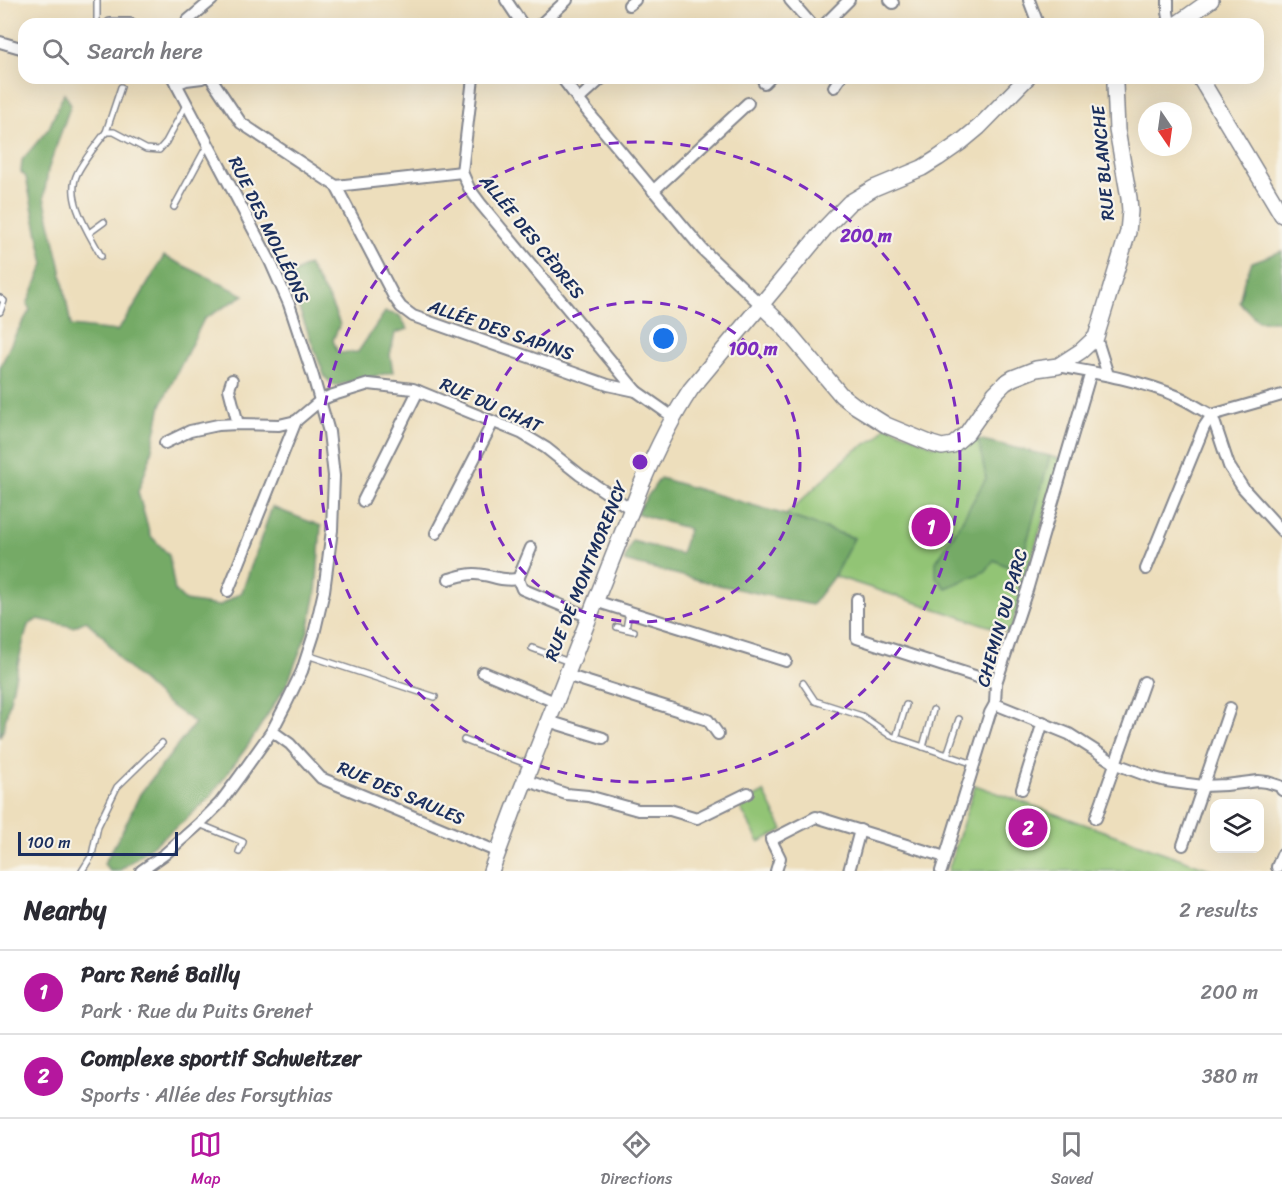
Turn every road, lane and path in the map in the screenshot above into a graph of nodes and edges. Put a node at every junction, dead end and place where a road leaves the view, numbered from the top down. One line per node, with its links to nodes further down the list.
1 (97, 0): 10 (lane)
2 (212, 0): 11 (street)
3 (506, 0): 12 (street)
4 (567, 0): 13 (street)
5 (790, 0): 14 (street)
6 (849, 0): 15 (street)
7 (1029, 0): 16 (street)
8 (1168, 0): 17 (street)
9 (1211, 0): 18 (street)
10 (97, 18)
11 (191, 18)
12 (518, 18)
13 (548, 18)
14 (806, 18)
15 (831, 18)
16 (1036, 18)
17 (1169, 18)
18 (1186, 18)
19 (0, 42): 20 (street)
20 (18, 47)
21 (176, 84): 32 (street, RUE DES MOLLÉONS)
22 (215, 84): 36 (street, ALLÉE DES SAPINS)
23 (472, 84): 35 (street)
24 (566, 84): 30 (street)
25 (595, 84): 30 (street)
26 (1021, 84): 44 (street, RUE DE MONTMORENCY)
27 (1114, 84): 46 (street, RUE BLANCHE)
28 (1204, 84): 39 (street)
29 (121, 87): 33 (lane)
30 (578, 100): 37 (street)
31 (748, 103): 37 (street)
32 (186, 105): 33 (lane); 34 (street, RUE DES MOLLÉONS)
33 (106, 132): 41 (lane)
34 (208, 145): 38 (lane); 54 (street, RUE DES MOLLÉONS)
35 (462, 172): 36 (street, ALLÉE DES CÈDRES); 52 (street, ALLÉE DES CÈDRES)
36 (336, 186): 52 (street, ALLÉE DES SAPINS)
37 (653, 191): 44 (street)
38 (174, 207)
39 (1282, 214)
40 (104, 222): 41 (lane)
41 (89, 233): 42 (lane)
42 (101, 256)
43 (0, 298): 45 (lane)
44 (760, 305): 47 (street); 56 (street, RUE DE MONTMORENCY)
45 (0, 312)
46 (1096, 337): 47 (street); 49 (street)
47 (1058, 366): 48 (street)
48 (1091, 372): 49 (street); 84 (street, CHEMIN DU PARC)
49 (1108, 375): 55 (street)
50 (232, 380): 59 (street)
51 (418, 391): 54 (street, RUE DU CHAT); 58 (street, RUE DU CHAT); 61 (street)
52 (636, 391): 56 (street, ALLÉE DES SAPINS)
53 (1282, 395): 55 (street)
54 (321, 400): 57 (street); 78 (street, RUE DES MOLLÉONS)
55 (1212, 415): 63 (street); 66 (street)
56 (673, 417): 62 (street, RUE DE MONTMORENCY)
57 (296, 421): 59 (street); 69 (street)
58 (493, 422): 62 (street, RUE DU CHAT); 64 (street)
59 (238, 424): 60 (street)
60 (165, 443)
61 (363, 501)
62 (631, 509): 71 (street, RUE DE MONTMORENCY)
63 (1282, 531)
64 (436, 534)
65 (531, 548): 68 (street)
66 (1146, 569)
67 (449, 579): 68 (street)
68 (518, 579): 73 (street)
69 (228, 591)
70 (857, 599): 84 (street)
71 (595, 601): 72 (street); 73 (street, RUE DE MONTMORENCY)
72 (629, 612): 75 (lane); 79 (street)
73 (589, 617): 80 (street, RUE DE MONTMORENCY)
74 (617, 627): 75 (lane)
75 (626, 629): 76 (lane)
76 (634, 631)
77 (532, 648): 80 (lane)
78 (307, 655): 85 (lane); 94 (street, RUE DES MOLLÉONS)
79 (786, 661)
80 (568, 669): 86 (street, RUE DE MONTMORENCY); 95 (street)
81 (483, 672): 86 (street)
82 (803, 682): 97 (lane)
83 (1144, 682): 103 (street)
84 (996, 683): 87 (street, CHEMIN DU PARC)
85 (435, 697)
86 (555, 702): 92 (street, RUE DE MONTMORENCY)
87 (995, 704): 93 (street); 102 (street, CHEMIN DU PARC)
88 (906, 705): 97 (lane)
89 (1230, 708): 105 (street)
90 (933, 710): 100 (lane)
91 (959, 719): 101 (lane)
92 (548, 721): 96 (street); 104 (street, RUE DE MONTMORENCY)
93 (1043, 722): 103 (street); 106 (street)
94 (272, 730): 110 (street, RUE DES MOLLÉONS); 114 (street, RUE DES SAULES)
95 (718, 734)
96 (603, 738)
97 (896, 738): 100 (lane)
98 (464, 740): 104 (lane)
99 (162, 743): 118 (lane)
100 (923, 747): 101 (lane)
101 (947, 755): 102 (lane)
102 (974, 764): 116 (street, CHEMIN DU PARC)
103 (1116, 764): 105 (street); 109 (street)
104 (528, 773): 108 (street); 114 (street, RUE DE MONTMORENCY)
105 (1203, 786): 107 (street); 112 (street)
106 (1022, 789)
107 (1282, 790)
108 (748, 794)
109 (1096, 818)
110 (200, 824): 113 (lane); 119 (street, RUE DES MOLLÉONS)
111 (860, 830): 116 (street); 121 (street); 122 (street)
112 (1183, 845)
113 (238, 852)
114 (498, 852): 120 (street, RUE DE MONTMORENCY)
115 (1282, 855): 117 (street)
116 (945, 857): 123 (street, CHEMIN DU PARC)
117 (1277, 867)
118 (82, 871)
119 (141, 871)
120 (490, 871)
121 (776, 871)
122 (849, 871)
123 (941, 871)

